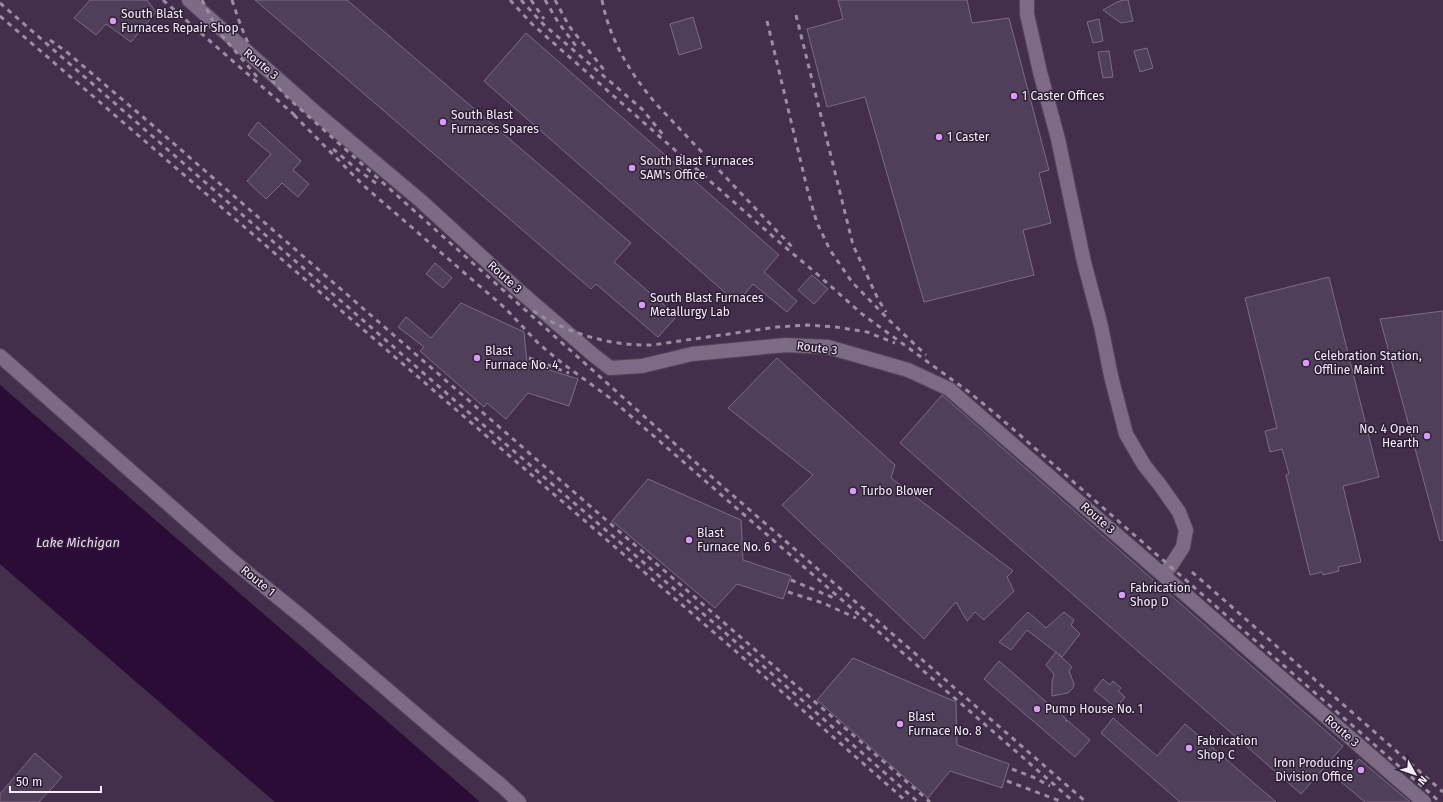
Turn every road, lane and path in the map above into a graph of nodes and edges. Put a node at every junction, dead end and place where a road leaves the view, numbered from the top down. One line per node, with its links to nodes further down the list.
1 (189, 0): 4 (street, Route 3)
2 (1027, 0): 4 (street)
3 (0, 356): 5 (street, Route 1)
4 (1163, 574): 6 (street, Route 3)
5 (519, 802)
6 (1424, 802)

